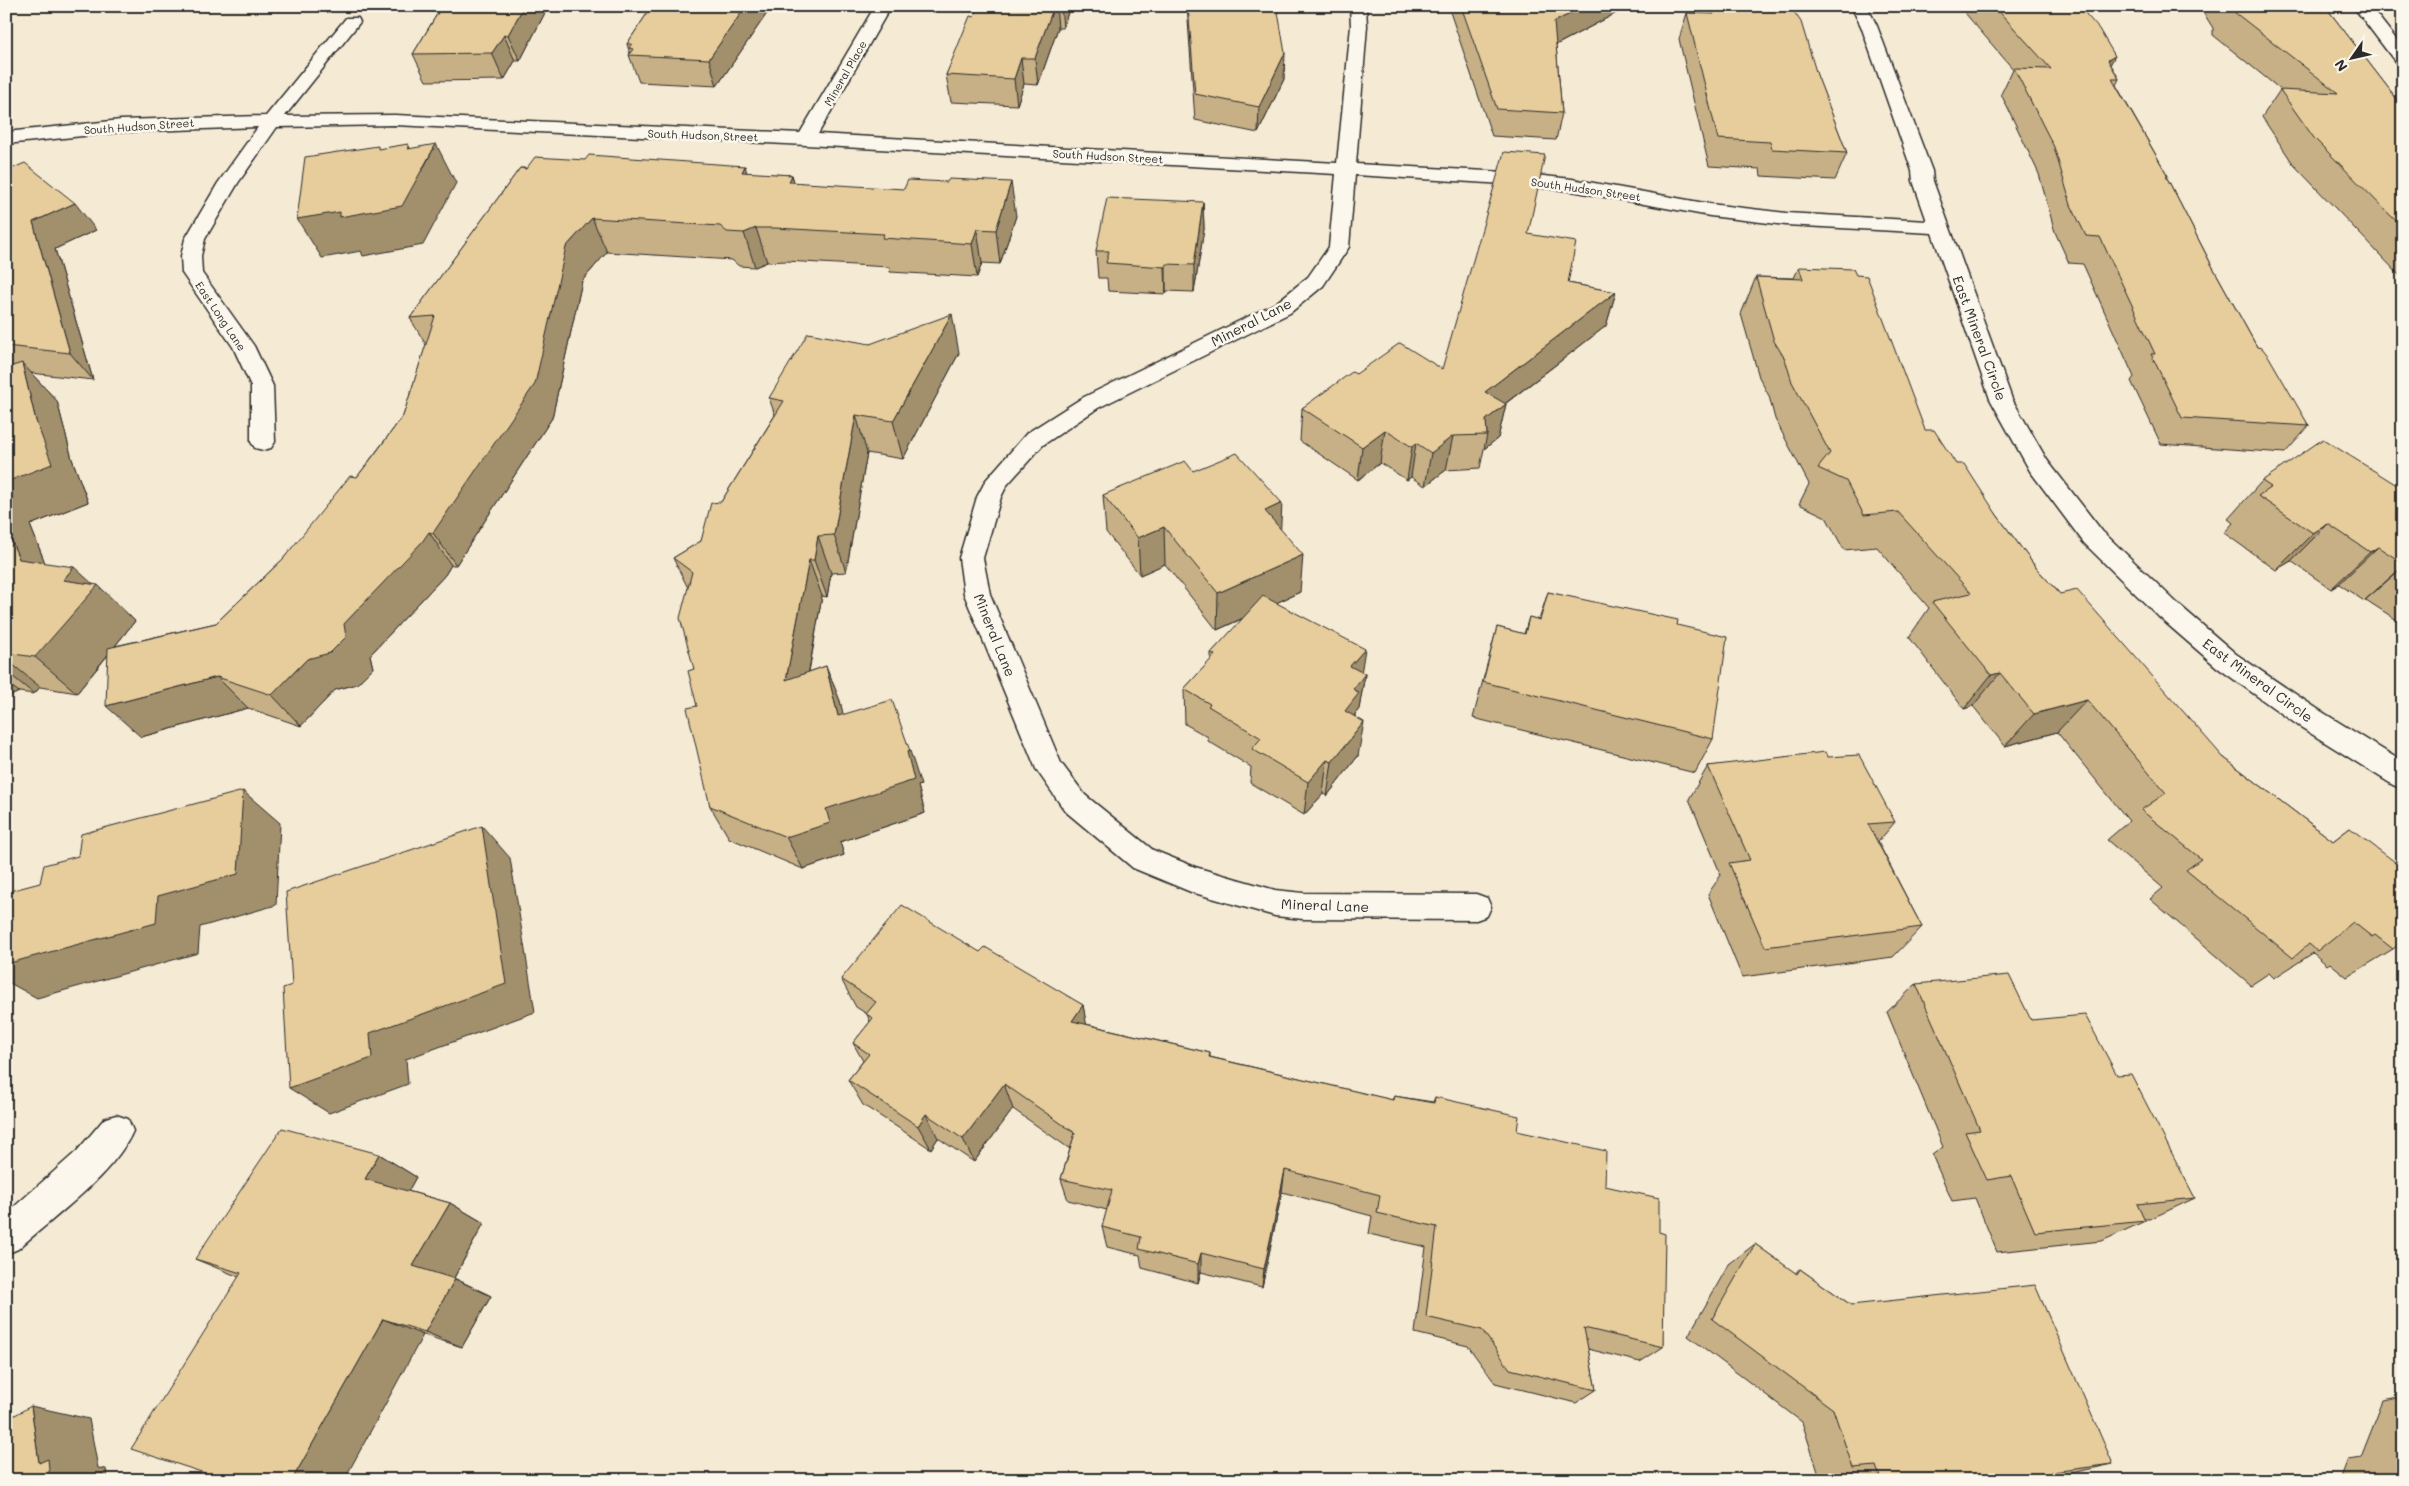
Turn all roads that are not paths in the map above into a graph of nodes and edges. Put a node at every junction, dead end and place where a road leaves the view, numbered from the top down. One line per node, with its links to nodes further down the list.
1 (883, 6): 9 (street, Mineral Place)
2 (1358, 6): 10 (street, Mineral Lane)
3 (1859, 6): 11 (street, East Mineral Circle)
4 (2361, 6): 6 (street)
5 (352, 22): 7 (street)
6 (2403, 60)
7 (272, 120): 8 (street, South Hudson Street); 9 (street, South Hudson Street); 12 (street, East Long Lane)
8 (6, 138)
9 (806, 138): 10 (street, South Hudson Street)
10 (1348, 170): 11 (street, South Hudson Street); 14 (street, Mineral Lane)
11 (1941, 228): 13 (street, East Mineral Circle)
12 (263, 442)
13 (2403, 777)
14 (1476, 907)
15 (116, 1131): 16 (street)
16 (6, 1237)

